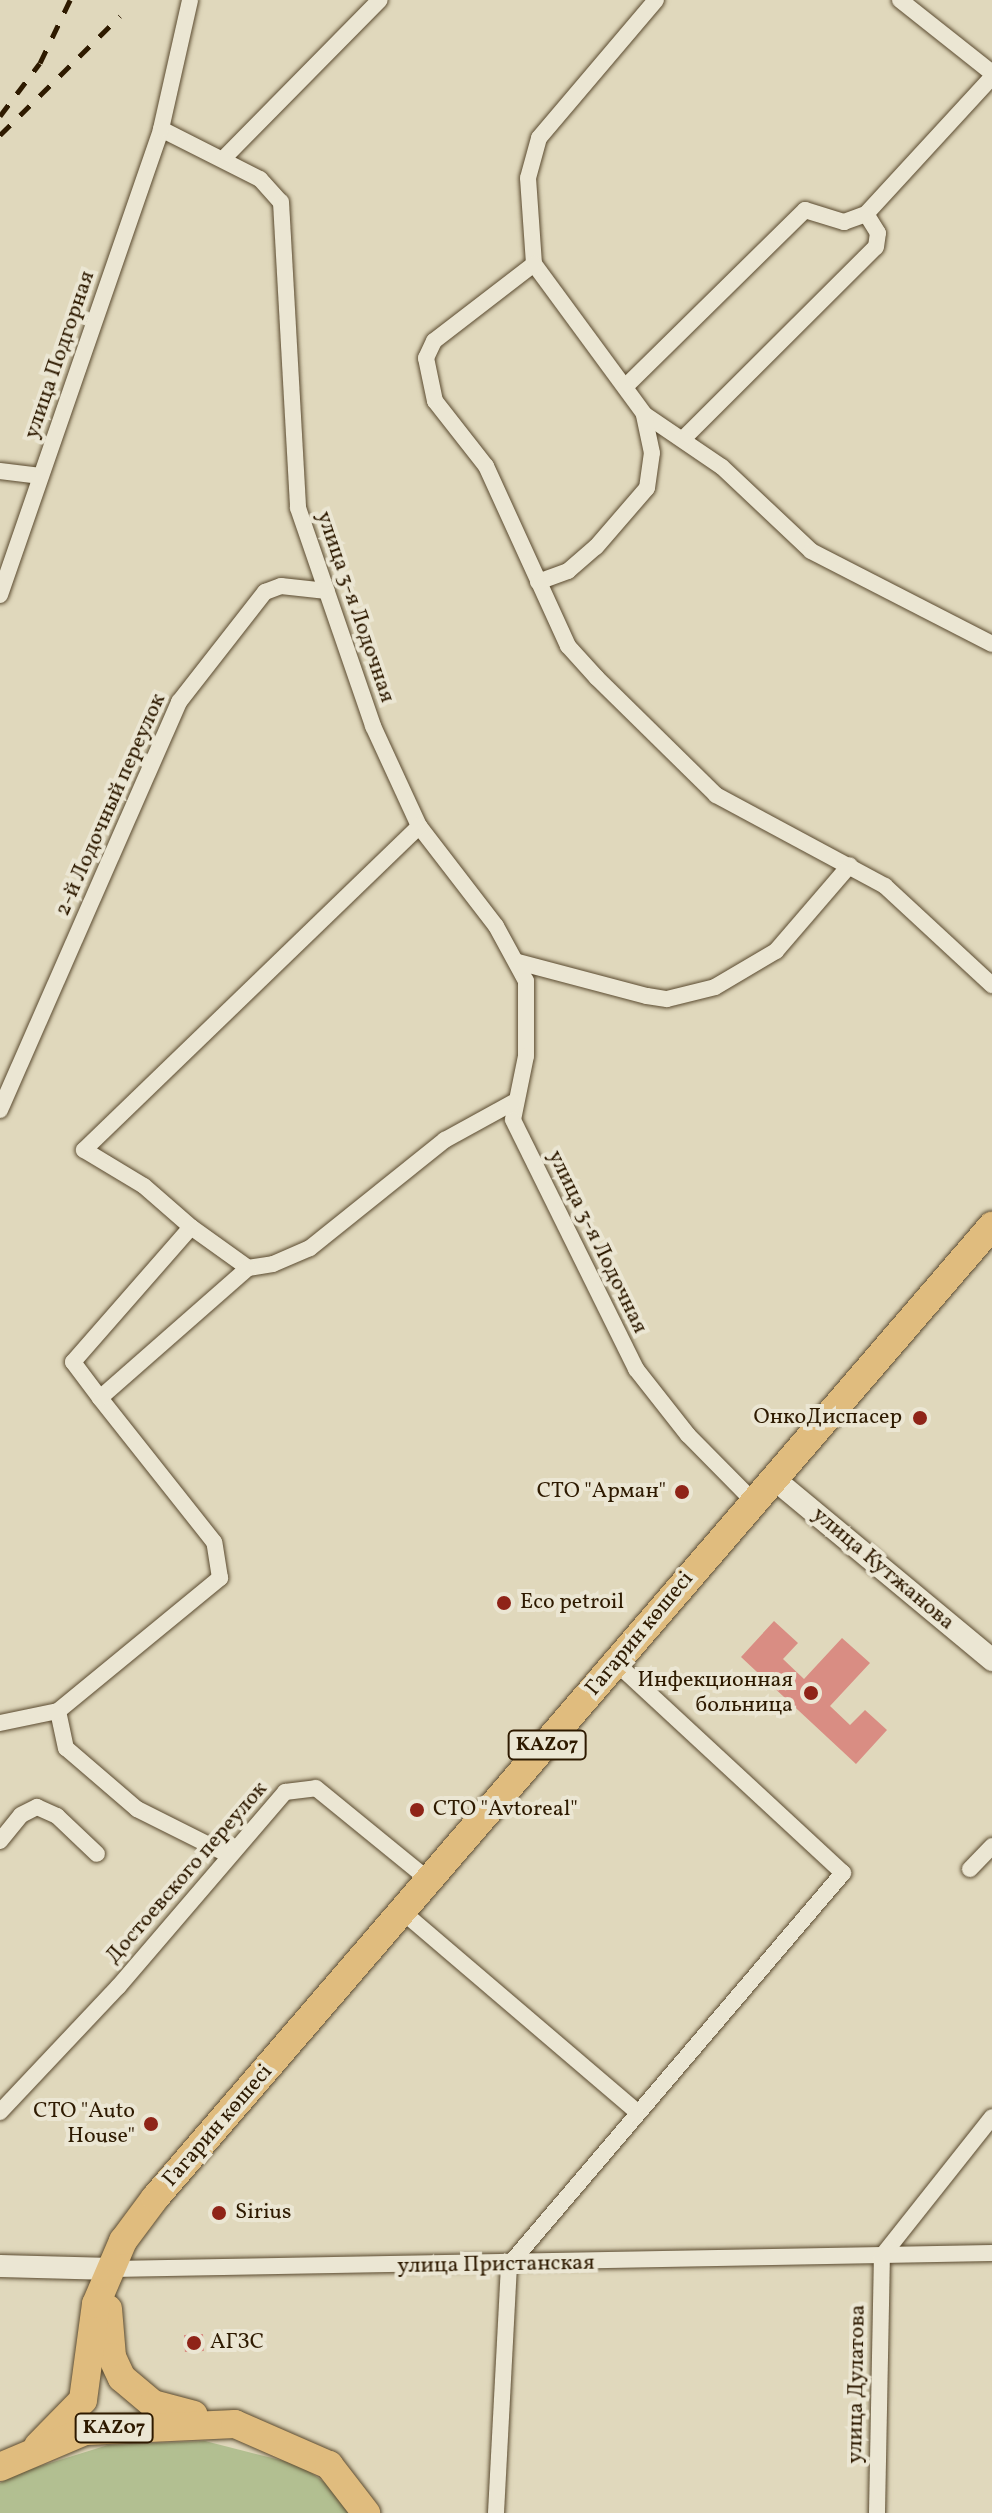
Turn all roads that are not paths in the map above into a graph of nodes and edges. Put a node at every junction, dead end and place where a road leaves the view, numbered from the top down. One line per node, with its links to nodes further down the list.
1 (190, 0): 6 (street, улица Подгорная)
2 (380, 0): 7 (street)
3 (656, 0): 9 (street)
4 (900, 0): 5 (street)
5 (992, 75): 8 (street)
6 (161, 129): 7 (street, улица 3-я Лодочная); 14 (street, улица Подгорная)
7 (223, 159): 16 (street, улица 3-я Лодочная)
8 (866, 214): 10 (street); 12 (street)
9 (534, 264): 10 (street); 15 (street)
10 (626, 386): 11 (street)
11 (644, 414): 12 (street); 15 (street)
12 (683, 439): 18 (street)
13 (0, 471): 14 (street)
14 (41, 476): 17 (street, улица Подгорная)
15 (538, 582): 20 (street)
16 (327, 591): 19 (street, улица 3-я Лодочная); 24 (street, 2-й Лодочный переулок)
17 (0, 595)
18 (992, 644)
19 (419, 826): 21 (street, улица 3-я Лодочная); 26 (street)
20 (850, 865): 21 (street); 22 (street)
21 (518, 962): 23 (street, улица 3-я Лодочная)
22 (992, 985)
23 (512, 1103): 27 (street); 30 (street, улица 3-я Лодочная)
24 (0, 1110)
25 (992, 1226): 29 (highway, Гагарин көшесі / KAZ07)
26 (191, 1227): 27 (street); 28 (street)
27 (248, 1268): 28 (street)
28 (100, 1398): 33 (street)
29 (773, 1478): 30 (highway, Гагарин көшесі / KAZ07); 31 (street, улица Кутжанова)
30 (754, 1502): 32 (highway, Гагарин көшесі / KAZ07)
31 (992, 1660)
32 (616, 1663): 40 (highway, Гагарин көшесі / KAZ07); 42 (street)
33 (58, 1711): 34 (street); 38 (street)
34 (0, 1723)
35 (0, 1841): 37 (street)
36 (992, 1846): 39 (street)
37 (97, 1854)
38 (229, 1855): 40 (street, Достоевского переулок); 43 (street, Достоевского переулок)
39 (970, 1869)
40 (429, 1880): 41 (highway, Гагарин көшесі / KAZ07)
41 (403, 1912): 42 (street); 49 (highway, Гагарин көшесі / KAZ07)
42 (636, 2111): 47 (street)
43 (0, 2112)
44 (992, 2117): 46 (street)
45 (992, 2253): 46 (street, улица Пристанская)
46 (882, 2256): 47 (street, улица Пристанская); 55 (street, улица Дулатова)
47 (509, 2265): 49 (street, улица Пристанская); 54 (street)
48 (0, 2266): 49 (street, улица Пристанская)
49 (112, 2269): 50 (highway, KAZ07); 51 (highway, KAZ07)
50 (235, 2424): 51 (highway, KAZ07); 53 (highway, KAZ07)
51 (38, 2446): 52 (highway, KAZ07)
52 (0, 2467)
53 (369, 2509)
54 (496, 2513)
55 (877, 2513)

